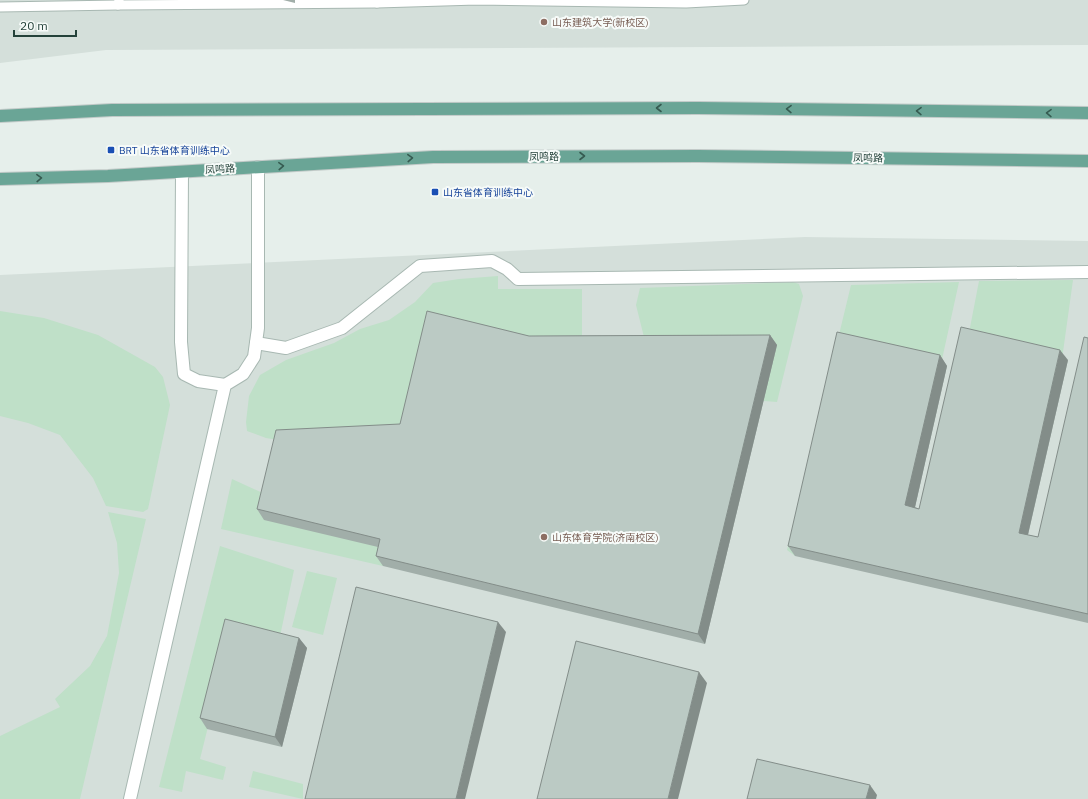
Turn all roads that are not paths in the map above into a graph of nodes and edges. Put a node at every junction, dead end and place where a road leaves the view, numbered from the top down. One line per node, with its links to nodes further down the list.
1 (744, 0): 3 (lane)
2 (119, 2): 3 (lane); 4 (lane)
3 (377, 2)
4 (0, 7)
5 (1088, 113): 6 (main road, one-way to 6)
6 (0, 116)
7 (1088, 161): 8 (main road, 凤鸣路, one-way to 7)
8 (258, 167): 9 (main road, 凤鸣路); 12 (street)
9 (182, 172): 10 (main road, 凤鸣路, one-way to 9); 13 (street)
10 (0, 179)
11 (1088, 272): 12 (street)
12 (256, 343): 13 (street)
13 (225, 386): 14 (street)
14 (130, 799)

